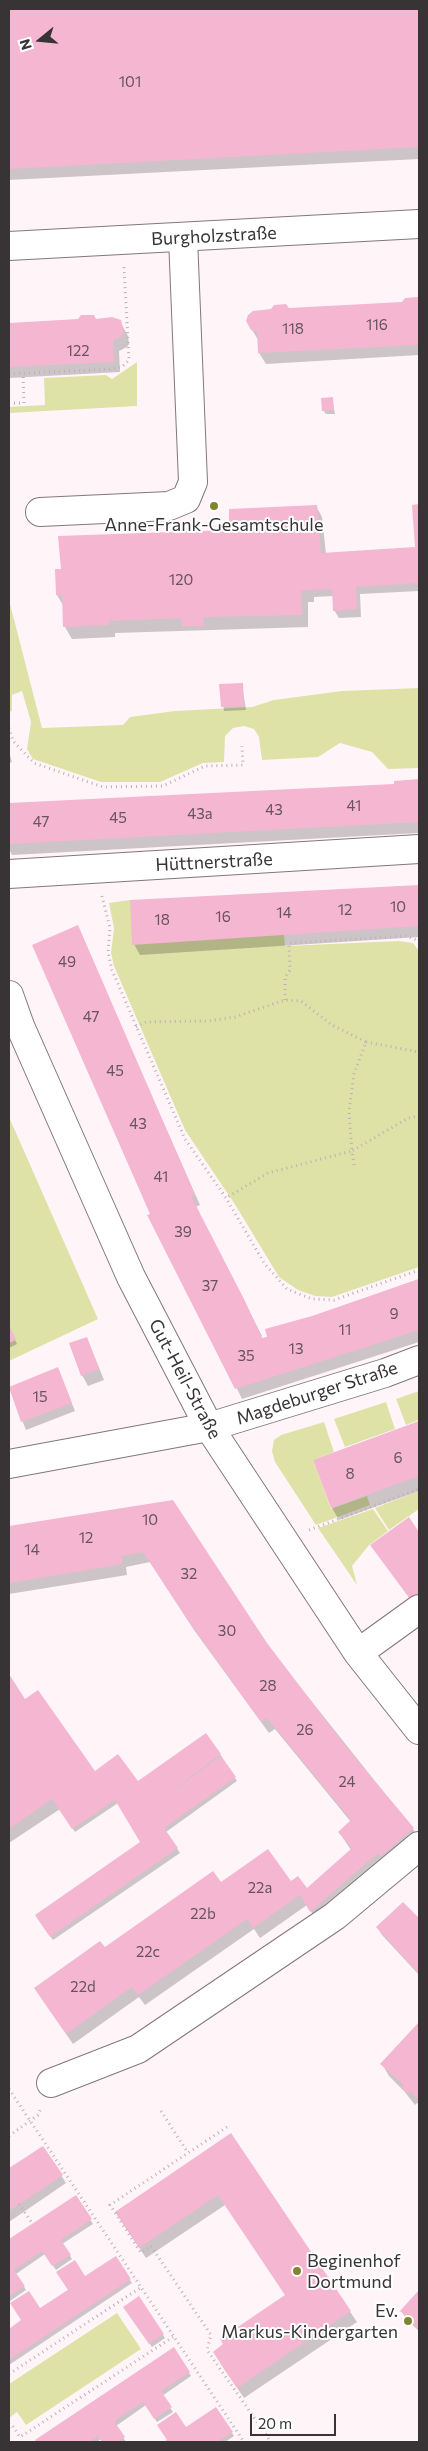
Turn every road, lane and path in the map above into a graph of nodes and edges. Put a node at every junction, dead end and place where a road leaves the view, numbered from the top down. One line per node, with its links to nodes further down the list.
1 (419, 224): 2 (street, Burgholzstraße)
2 (183, 238): 3 (street, Burgholzstraße); 8 (street)
3 (123, 241): 4 (street, Burgholzstraße); 6 (path)
4 (9, 246)
5 (9, 374): 6 (path)
6 (24, 374): 7 (path)
7 (9, 403)
8 (40, 512)
9 (9, 728): 10 (path)
10 (242, 746)
11 (419, 849): 12 (street, Hüttnerstraße)
12 (94, 869): 13 (street, Hüttnerstraße); 17 (path)
13 (9, 874)
14 (419, 941): 16 (path)
15 (9, 995): 26 (street, Gut-Heil-Straße)
16 (284, 1000): 17 (path); 18 (path)
17 (136, 1026): 23 (path)
18 (366, 1042): 19 (path); 21 (path)
19 (419, 1052)
20 (419, 1116): 21 (path)
21 (352, 1151): 22 (path); 23 (path)
22 (354, 1165)
23 (226, 1198): 24 (path)
24 (419, 1270)
25 (419, 1360): 26 (street, Magdeburger Straße)
26 (210, 1428): 27 (street, Magdeburger Straße); 31 (street, Gut-Heil-Straße)
27 (9, 1464)
28 (419, 1489): 29 (path)
29 (308, 1530)
30 (419, 1610): 31 (street)
31 (358, 1653): 32 (street, Gut-Heil-Straße)
32 (419, 1730)
33 (419, 1846): 34 (street)
34 (51, 2083)
35 (9, 2089): 37 (path)
36 (161, 2111): 40 (path)
37 (31, 2122): 39 (path); 43 (path)
38 (226, 2127): 40 (path)
39 (9, 2136)
40 (188, 2153): 48 (path)
41 (19, 2204): 42 (path)
42 (32, 2223)
43 (140, 2288): 44 (path); 45 (path)
44 (173, 2337): 46 (path); 47 (path)
45 (9, 2374)
46 (9, 2427)
47 (244, 2442)
48 (272, 2442)

